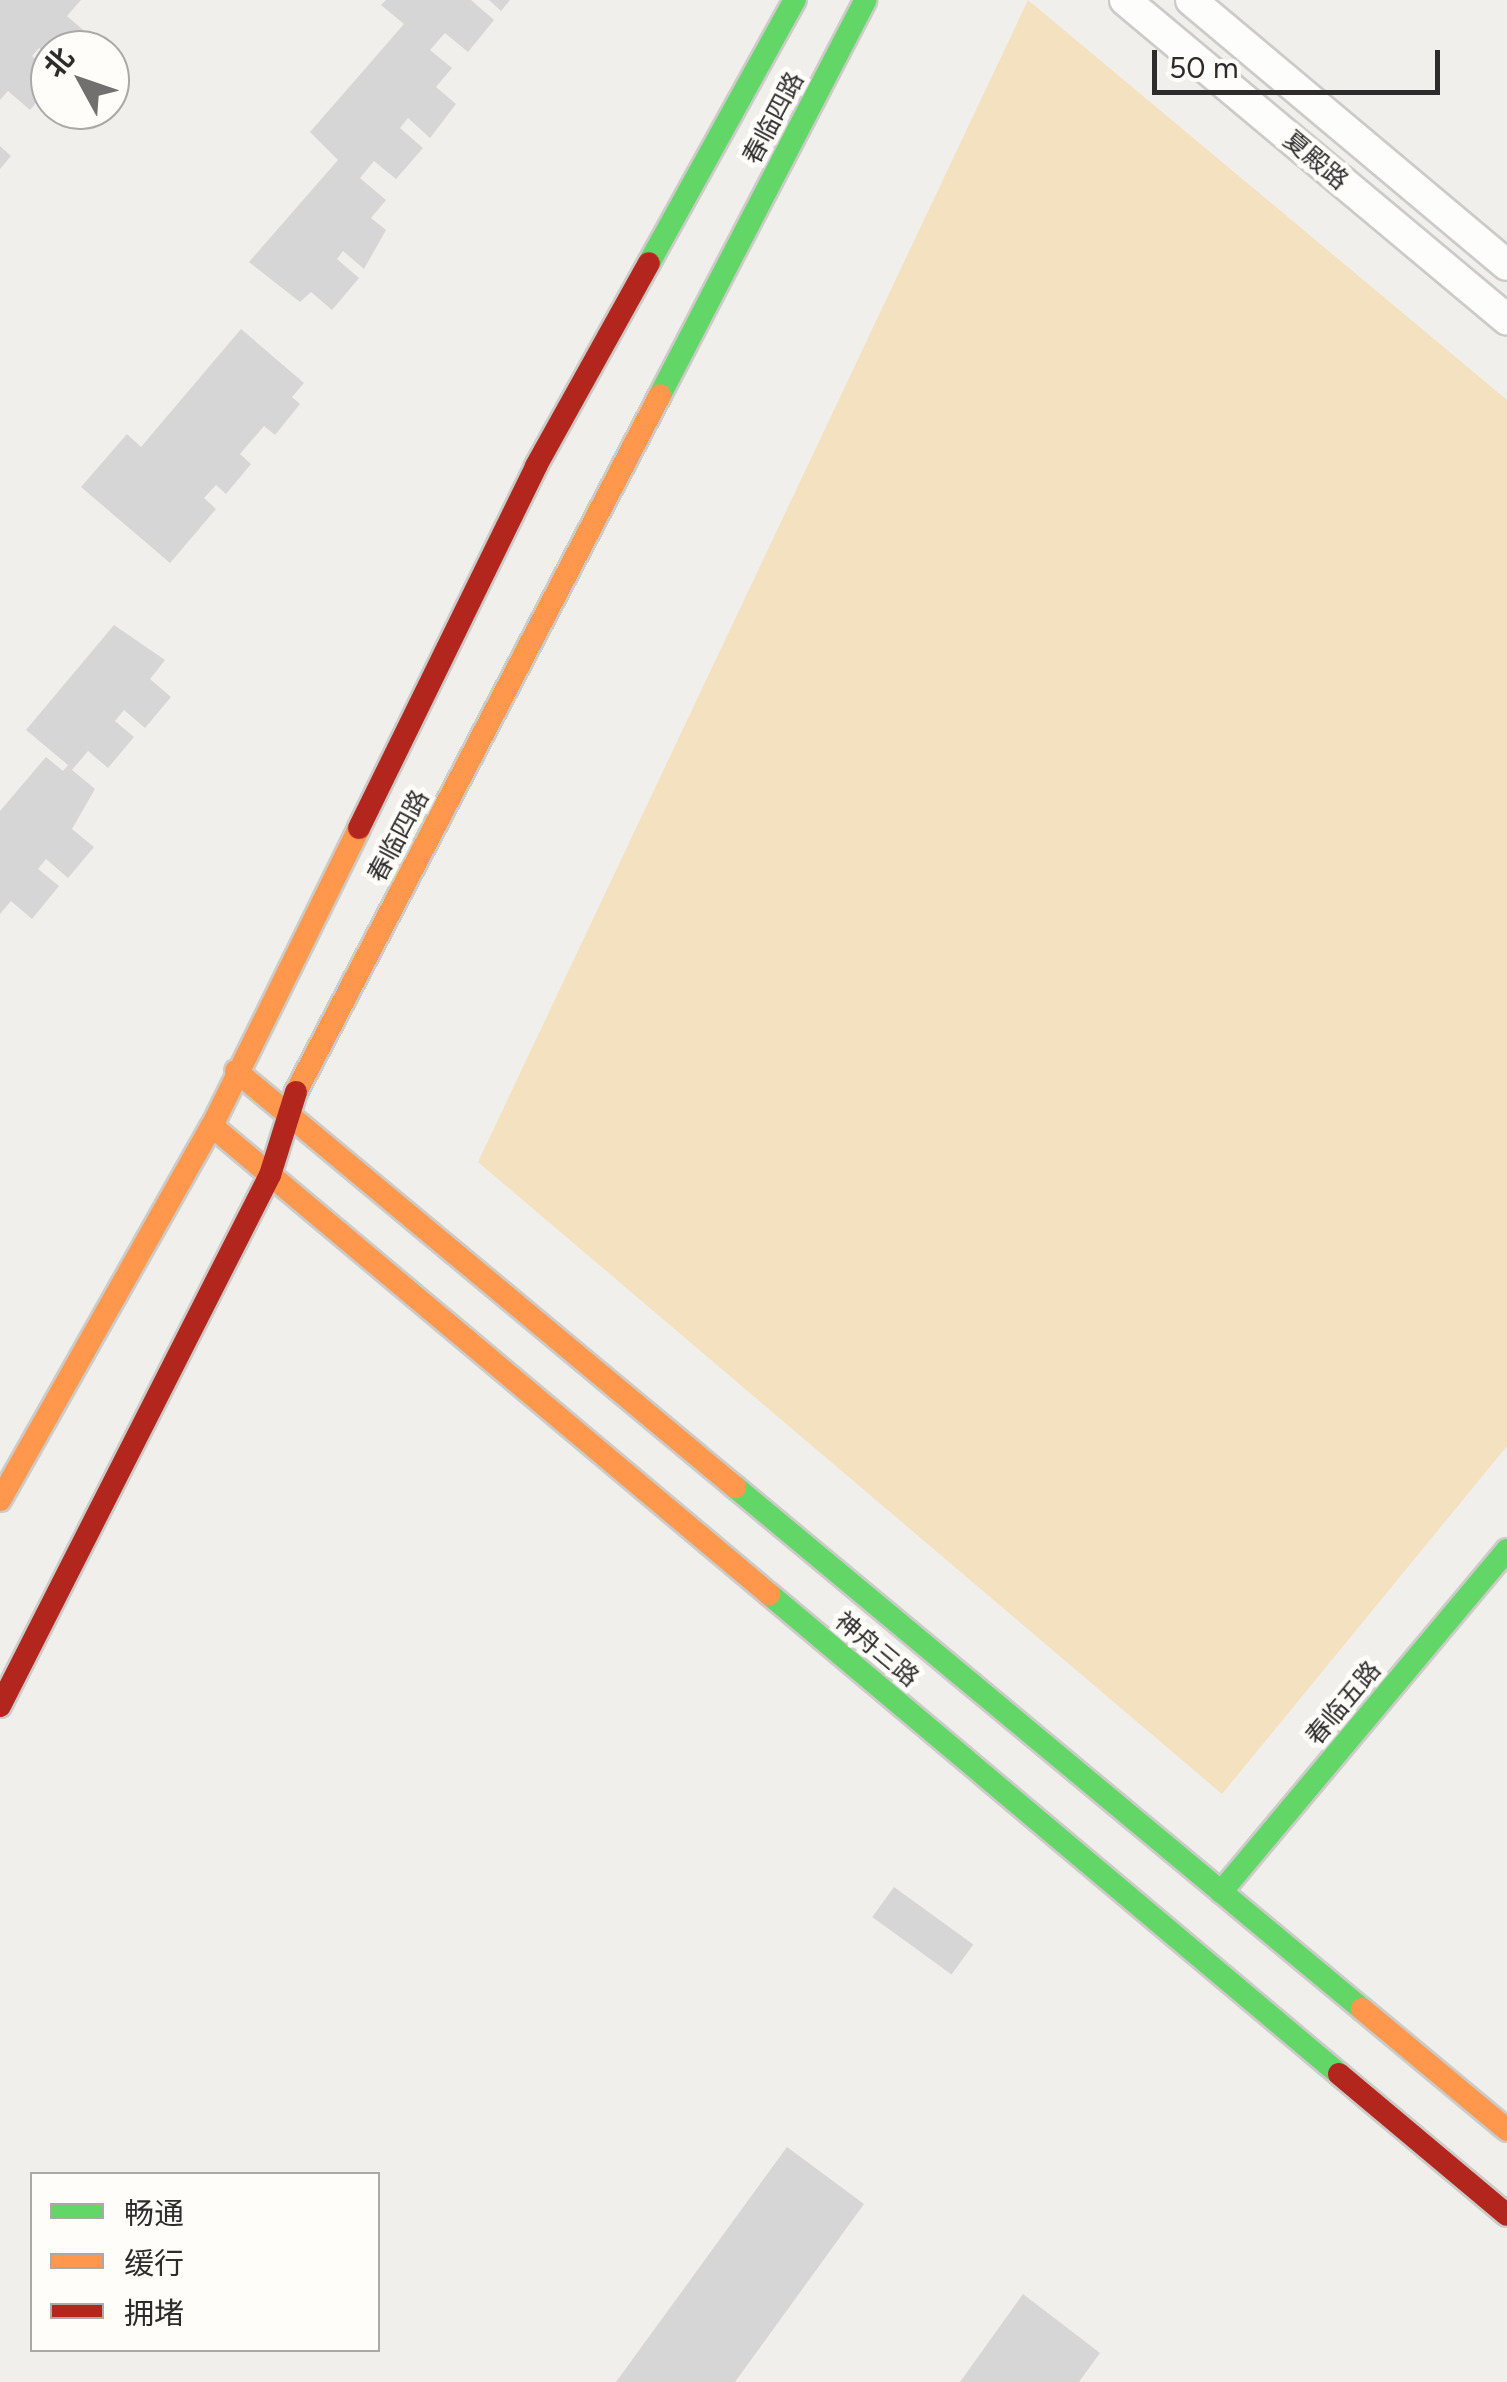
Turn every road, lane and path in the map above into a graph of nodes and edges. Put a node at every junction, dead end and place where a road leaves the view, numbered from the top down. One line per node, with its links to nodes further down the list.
1 (795, 0): 7 (street, 春临四路)
2 (866, 0): 8 (street, 春临四路)
3 (1126, 0): 6 (street, 夏殿路)
4 (1191, 0): 5 (street, 夏殿路)
5 (1507, 265)
6 (1507, 319)
7 (236, 1071): 8 (street, 神舟三路); 9 (street, 春临四路)
8 (286, 1113): 10 (street, 春临四路); 14 (street, 神舟三路)
9 (212, 1126): 10 (street, 神舟三路); 11 (street, 春临四路)
10 (270, 1175): 13 (street, 春临四路); 16 (street, 神舟三路)
11 (0, 1500)
12 (1507, 1550): 14 (street, 春临五路)
13 (0, 1706)
14 (1221, 1892): 15 (street, 神舟三路)
15 (1507, 2130)
16 (1507, 2215)

